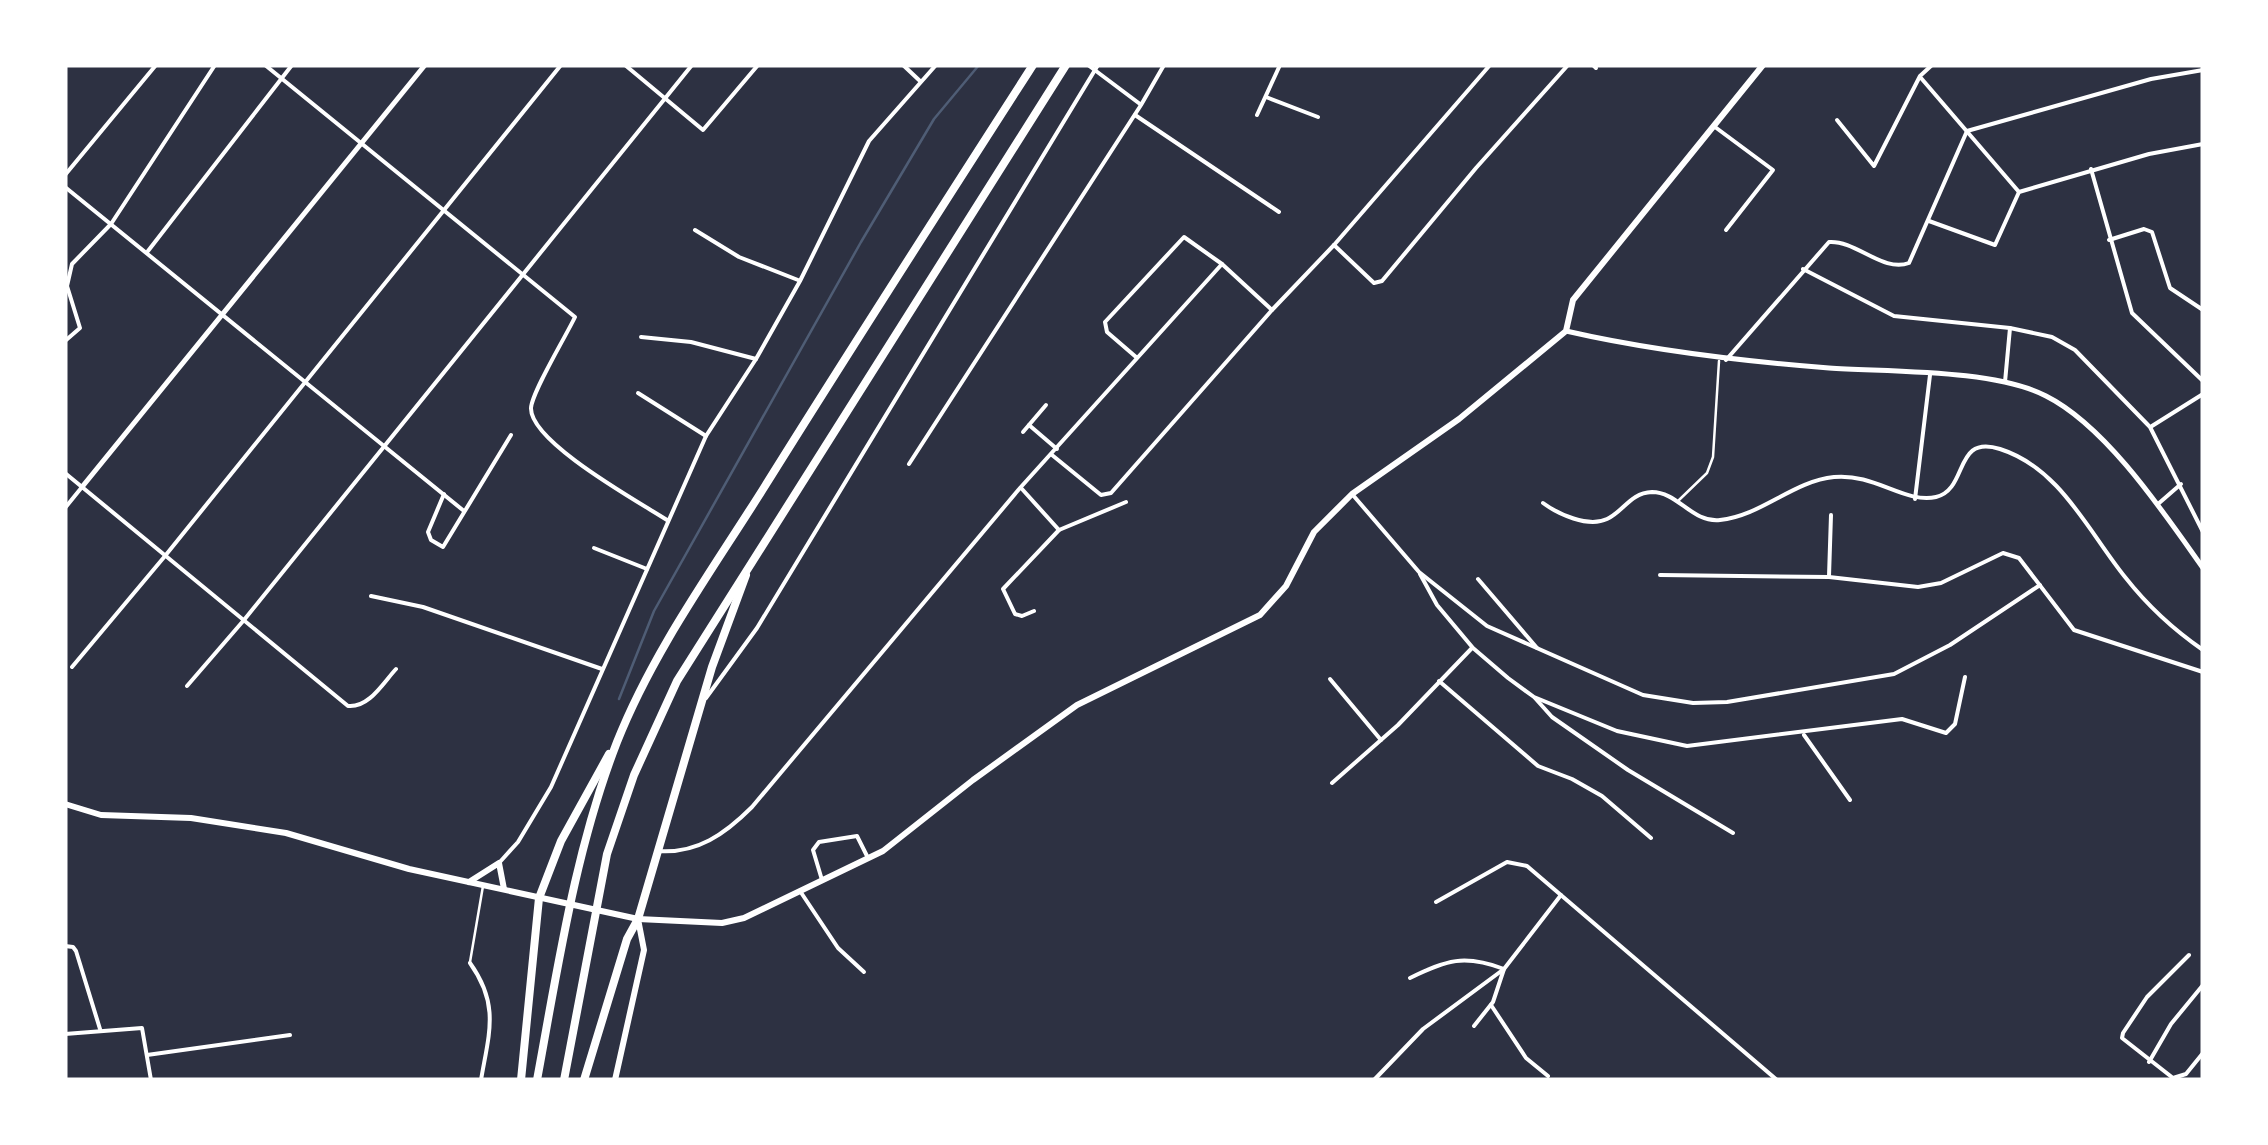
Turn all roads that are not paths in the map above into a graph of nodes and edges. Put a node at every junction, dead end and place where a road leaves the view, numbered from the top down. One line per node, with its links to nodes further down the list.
1 (156, 65): 40 (street)
2 (215, 65): 46 (street)
3 (265, 65): 26 (street)
4 (292, 65): 26 (street)
5 (425, 65): 37 (street)
6 (561, 65): 43 (street)
7 (625, 65): 29 (street)
8 (692, 65): 29 (street)
9 (758, 65): 29 (street)
10 (904, 65): 27 (street)
11 (936, 65): 27 (street)
12 (1033, 65): 126 (highway)
13 (1066, 65): 100 (highway)
14 (1088, 65): 23 (street)
15 (1164, 65): 30 (street)
16 (1280, 65): 28 (street)
17 (1490, 65): 50 (street)
18 (1568, 65): 50 (street)
19 (1764, 65): 35 (main road)
20 (1842, 65): 21 (street)
21 (1855, 65)
22 (1932, 65): 25 (street)
23 (1097, 68): 30 (street); 124 (street)
24 (2203, 70): 36 (street)
25 (1920, 76): 34 (street); 36 (street)
26 (282, 78): 37 (street); 51 (street)
27 (920, 81): 55 (street)
28 (1266, 96): 32 (street); 33 (street)
29 (666, 98): 54 (street)
30 (1142, 105): 31 (street)
31 (1135, 115): 44 (street); 81 (street)
32 (1257, 115)
33 (1318, 117)
34 (1838, 120)
35 (1713, 125): 48 (street); 60 (main road)
36 (1968, 131): 42 (street); 45 (street)
37 (361, 143): 43 (street); 58 (street)
38 (2203, 144): 39 (street)
39 (2091, 169): 42 (street); 49 (street)
40 (65, 175)
41 (65, 187): 46 (street)
42 (2020, 192): 45 (street)
43 (444, 210): 54 (street); 69 (street)
44 (1278, 212)
45 (1929, 221): 53 (street)
46 (111, 224): 51 (street); 62 (street)
47 (695, 230): 55 (street)
48 (1726, 230)
49 (2109, 240): 57 (street); 67 (street)
50 (1334, 245): 56 (street)
51 (147, 253): 58 (street)
52 (1222, 264): 56 (street); 63 (street); 63 (street)
53 (1803, 269): 59 (street); 65 (street)
54 (522, 274): 78 (street); 96 (street)
55 (800, 281): 64 (street)
56 (1272, 310): 80 (street)
57 (2203, 310)
58 (222, 315): 69 (street); 84 (street)
59 (2010, 328): 68 (street); 74 (street)
60 (1566, 331): 65 (street); 87 (main road)
61 (641, 336): 64 (street)
62 (65, 341)
63 (1136, 357): 79 (street)
64 (756, 359): 77 (street)
65 (1722, 360): 66 (street); 90 (lane)
66 (1930, 375): 68 (street); 88 (street)
67 (2203, 381)
68 (2005, 382): 92 (street)
69 (305, 383): 78 (street); 101 (street)
70 (638, 392): 77 (street)
71 (2203, 394): 74 (street)
72 (1046, 405): 73 (street)
73 (1029, 425): 75 (street); 79 (street)
74 (2150, 427): 83 (street)
75 (1022, 432)
76 (511, 435): 94 (street)
77 (706, 436): 96 (street)
78 (384, 445): 86 (street); 111 (street)
79 (1058, 449): 80 (street)
80 (1052, 455): 85 (street)
81 (909, 464)
82 (65, 473): 84 (street)
83 (2180, 484): 92 (street); 98 (street)
84 (82, 487): 93 (street); 101 (street)
85 (1020, 488): 97 (street); 133 (street)
86 (444, 494): 94 (street); 94 (street)
87 (1352, 494): 104 (street); 134 (main road)
88 (1915, 498): 90 (street); 114 (street)
89 (1126, 502): 97 (street)
90 (1676, 502): 91 (street)
91 (1543, 503)
92 (2158, 504): 102 (street)
93 (65, 508)
94 (464, 510)
95 (1831, 516): 106 (street)
96 (668, 520): 103 (street)
97 (1059, 530): 110 (street)
98 (2203, 532)
99 (594, 548): 103 (street)
100 (754, 555): 124 (highway); 165 (highway)
101 (165, 556): 111 (street); 115 (street)
102 (2203, 568)
103 (647, 569): 117 (street)
104 (1420, 572): 112 (street); 113 (street)
105 (1660, 575): 106 (street)
106 (1829, 577): 108 (street)
107 (1478, 579): 113 (street)
108 (2040, 585): 113 (street); 118 (street)
109 (372, 596): 117 (street)
110 (1034, 611)
111 (244, 620): 116 (street); 122 (street)
112 (1473, 648): 121 (street); 123 (street)
113 (1536, 648)
114 (2203, 650)
115 (72, 666)
116 (396, 669)
117 (602, 669): 135 (street)
118 (2203, 672)
119 (1964, 678): 125 (street)
120 (1330, 679): 127 (street)
121 (1438, 680): 127 (street); 132 (street)
122 (186, 686)
123 (1534, 697): 125 (street); 131 (street)
124 (700, 706): 133 (highway)
125 (1802, 733): 129 (street)
126 (619, 737): 142 (highway); 164 (highway)
127 (1381, 740): 128 (street)
128 (1332, 783)
129 (1850, 800)
130 (65, 804): 137 (main road)
131 (1733, 833)
132 (1651, 838)
133 (658, 851): 144 (highway)
134 (868, 858): 136 (main road); 136 (street)
135 (499, 863): 137 (main road); 139 (main road)
136 (822, 880): 140 (main road)
137 (469, 882): 138 (main road)
138 (484, 885): 139 (main road); 147 (lane)
139 (504, 890): 142 (main road)
140 (800, 891): 144 (main road); 149 (street)
141 (1561, 895): 143 (street); 148 (street); 169 (street)
142 (538, 898): 144 (main road); 163 (highway)
143 (1436, 902)
144 (638, 918): 166 (highway); 167 (main road)
145 (65, 946): 154 (street)
146 (2190, 955): 159 (street)
147 (470, 964): 162 (street)
148 (1504, 969): 150 (street); 152 (street); 168 (street)
149 (864, 972)
150 (1410, 978)
151 (2203, 985): 159 (street)
152 (1491, 1005): 153 (street); 160 (street)
153 (1474, 1026)
154 (100, 1029): 155 (street); 158 (street)
155 (65, 1034)
156 (290, 1035): 158 (street)
157 (2203, 1053): 159 (street)
158 (147, 1055): 161 (street)
159 (2149, 1062)
160 (1548, 1076)
161 (151, 1080)
162 (481, 1080)
163 (521, 1080)
164 (537, 1080)
165 (564, 1080)
166 (584, 1080)
167 (615, 1080)
168 (1374, 1080)
169 (1777, 1080)

